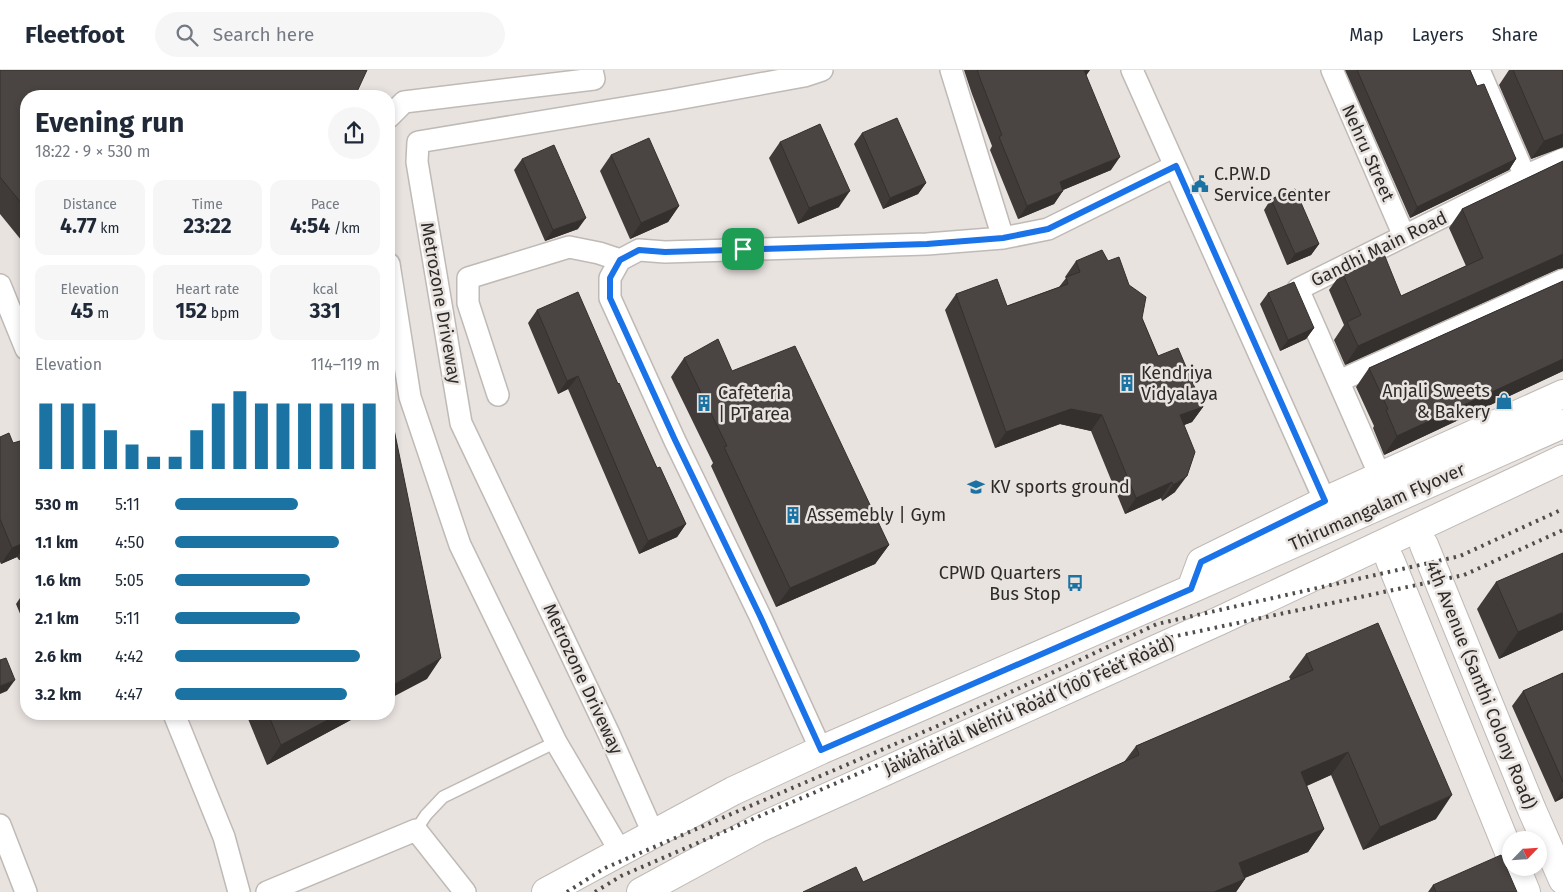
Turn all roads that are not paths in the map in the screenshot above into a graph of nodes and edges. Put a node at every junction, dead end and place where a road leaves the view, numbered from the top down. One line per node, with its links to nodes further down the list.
1 (592, 70): 7 (street)
2 (822, 70): 33 (street, Metrozone Driveway)
3 (951, 70): 12 (street)
4 (1132, 70): 9 (street)
5 (1332, 70): 11 (street, Nehru Street)
6 (1479, 70): 10 (street)
7 (395, 111)
8 (1563, 160): 10 (street, Gandhi Main Road)
9 (1176, 166): 12 (street); 24 (street)
10 (1525, 176): 11 (street, Gandhi Main Road)
11 (1404, 236): 18 (street, Gandhi Main Road)
12 (1003, 238): 13 (street)
13 (620, 260): 20 (street); 30 (street)
14 (1563, 280): 18 (street)
15 (0, 284): 17 (street)
16 (395, 316): 29 (street)
17 (20, 334)
18 (1339, 381): 23 (street, Gandhi Main Road)
19 (1563, 394): 23 (main road)
20 (498, 395)
21 (1563, 424): 26 (main road, Thirumangalam Flyover)
22 (1563, 459): 27 (main road, Thirumangalam Flyover)
23 (1380, 476): 24 (main road)
24 (1325, 501): 26 (main road)
25 (1390, 560): 27 (main road); 34 (main road, 4th Avenue (Santhi Colony Road)); 37 (main road, 4th Avenue (Santhi Colony Road))
26 (1191, 589): 30 (main road)
27 (1222, 620): 43 (main road, Jawaharlal Nehru Road (100 Feet Road))
28 (176, 720): 39 (street)
29 (556, 742): 32 (lane); 35 (street)
30 (821, 750): 33 (main road)
31 (0, 825): 38 (street)
32 (416, 830): 40 (street); 41 (street)
33 (653, 833): 35 (main road)
34 (1502, 835)
35 (620, 851): 42 (main road)
36 (1519, 876): 44 (main road)
37 (1563, 880)
38 (26, 892)
39 (239, 892)
40 (267, 892)
41 (465, 892)
42 (546, 892)
43 (641, 892)
44 (1526, 892)

